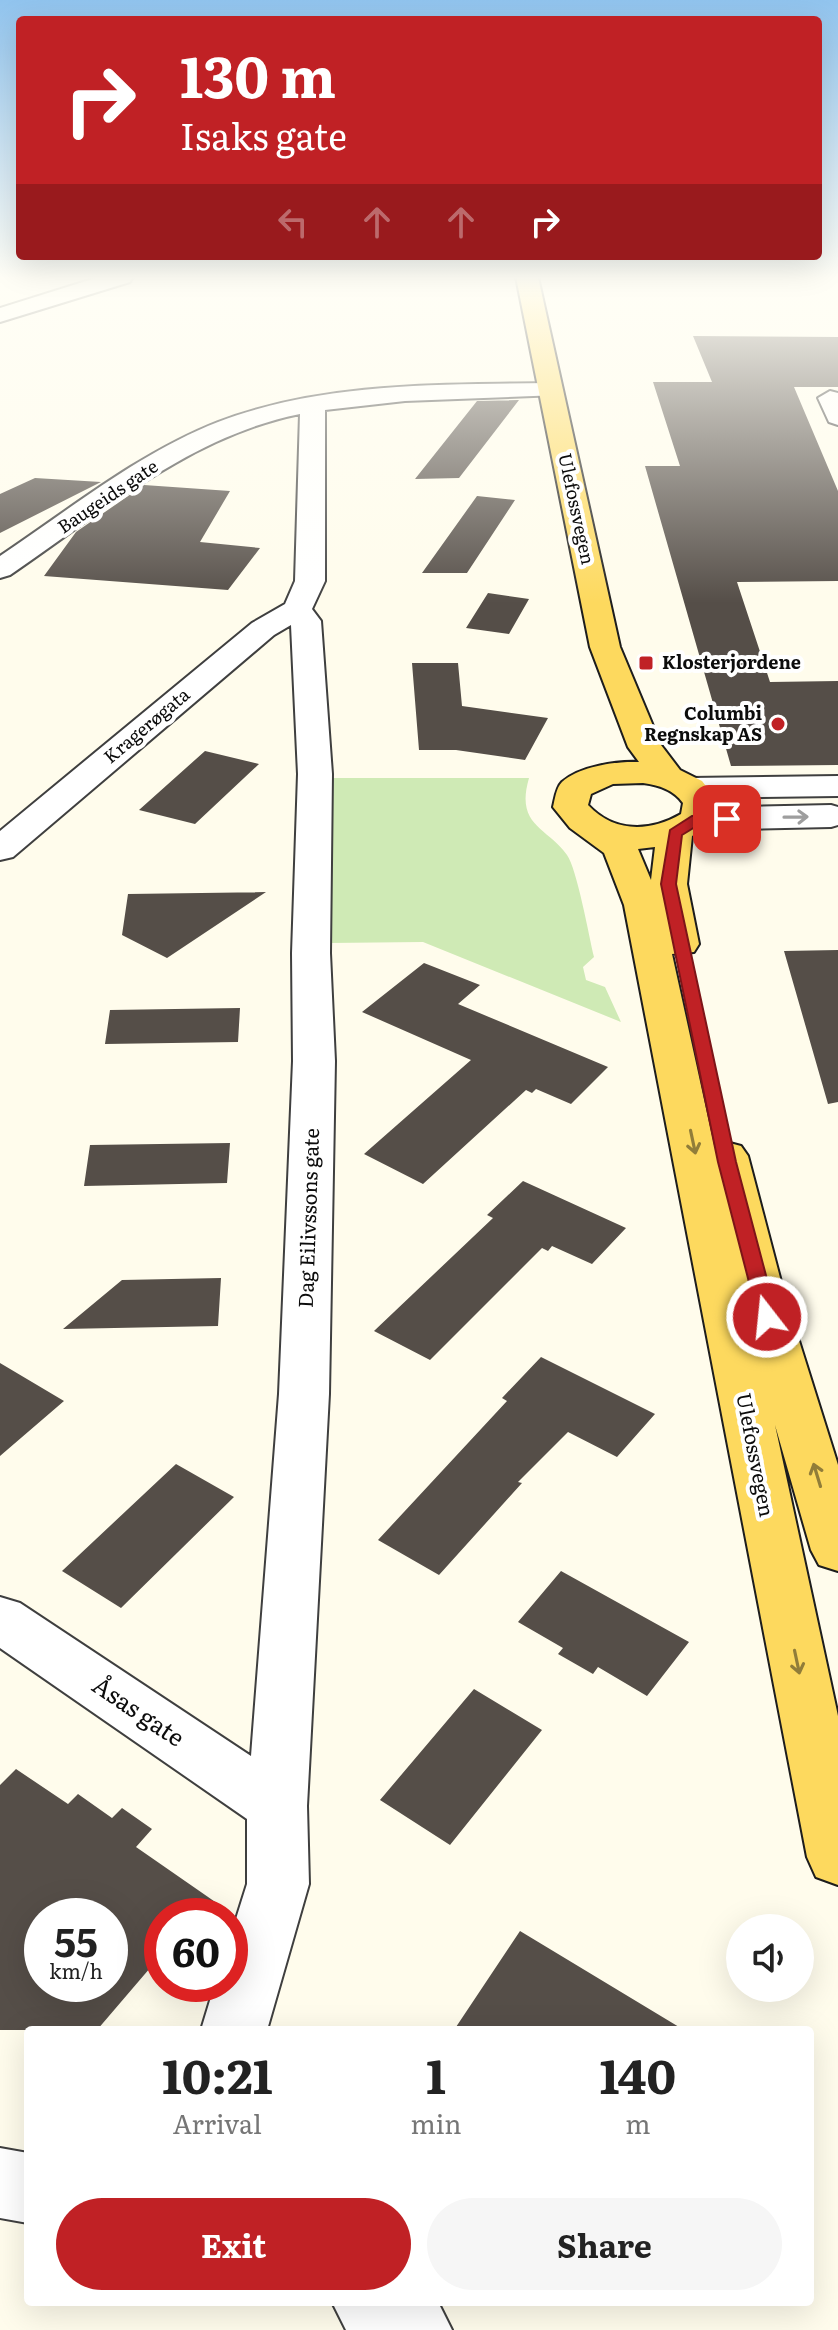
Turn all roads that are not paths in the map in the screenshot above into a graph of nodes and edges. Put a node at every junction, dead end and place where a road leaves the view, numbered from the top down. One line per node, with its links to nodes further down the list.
1 (549, 386): 2 (main road, Ulefossvegen)
2 (550, 390): 3 (street, Baugeids gate); 6 (main road, Ulefossvegen)
3 (313, 406): 4 (street, Baugeids gate); 5 (street)
4 (0, 569)
5 (297, 609): 12 (street, Kragerøgata); 15 (street, Dag Eilivssons gate)
6 (605, 647): 7 (main road, Ulefossvegen); 9 (main road, Ulefossvegen)
7 (603, 752): 9 (main road); 11 (main road, Ulefossvegen)
8 (838, 786): 9 (street)
9 (683, 804): 10 (street, one-way to 10); 11 (main road); 13 (main road, one-way to 9)
10 (838, 816)
11 (599, 831): 16 (main road, Ulefossvegen, one-way to 16)
12 (8, 833)
13 (838, 1550)
14 (0, 1619): 15 (street, Åsas gate)
15 (277, 1806): 17 (street, Dag Eilivssons gate)
16 (835, 1814)
17 (235, 2026)
18 (0, 2183): 19 (street)
19 (24, 2187)
20 (375, 2306): 21 (street)
21 (415, 2330)

